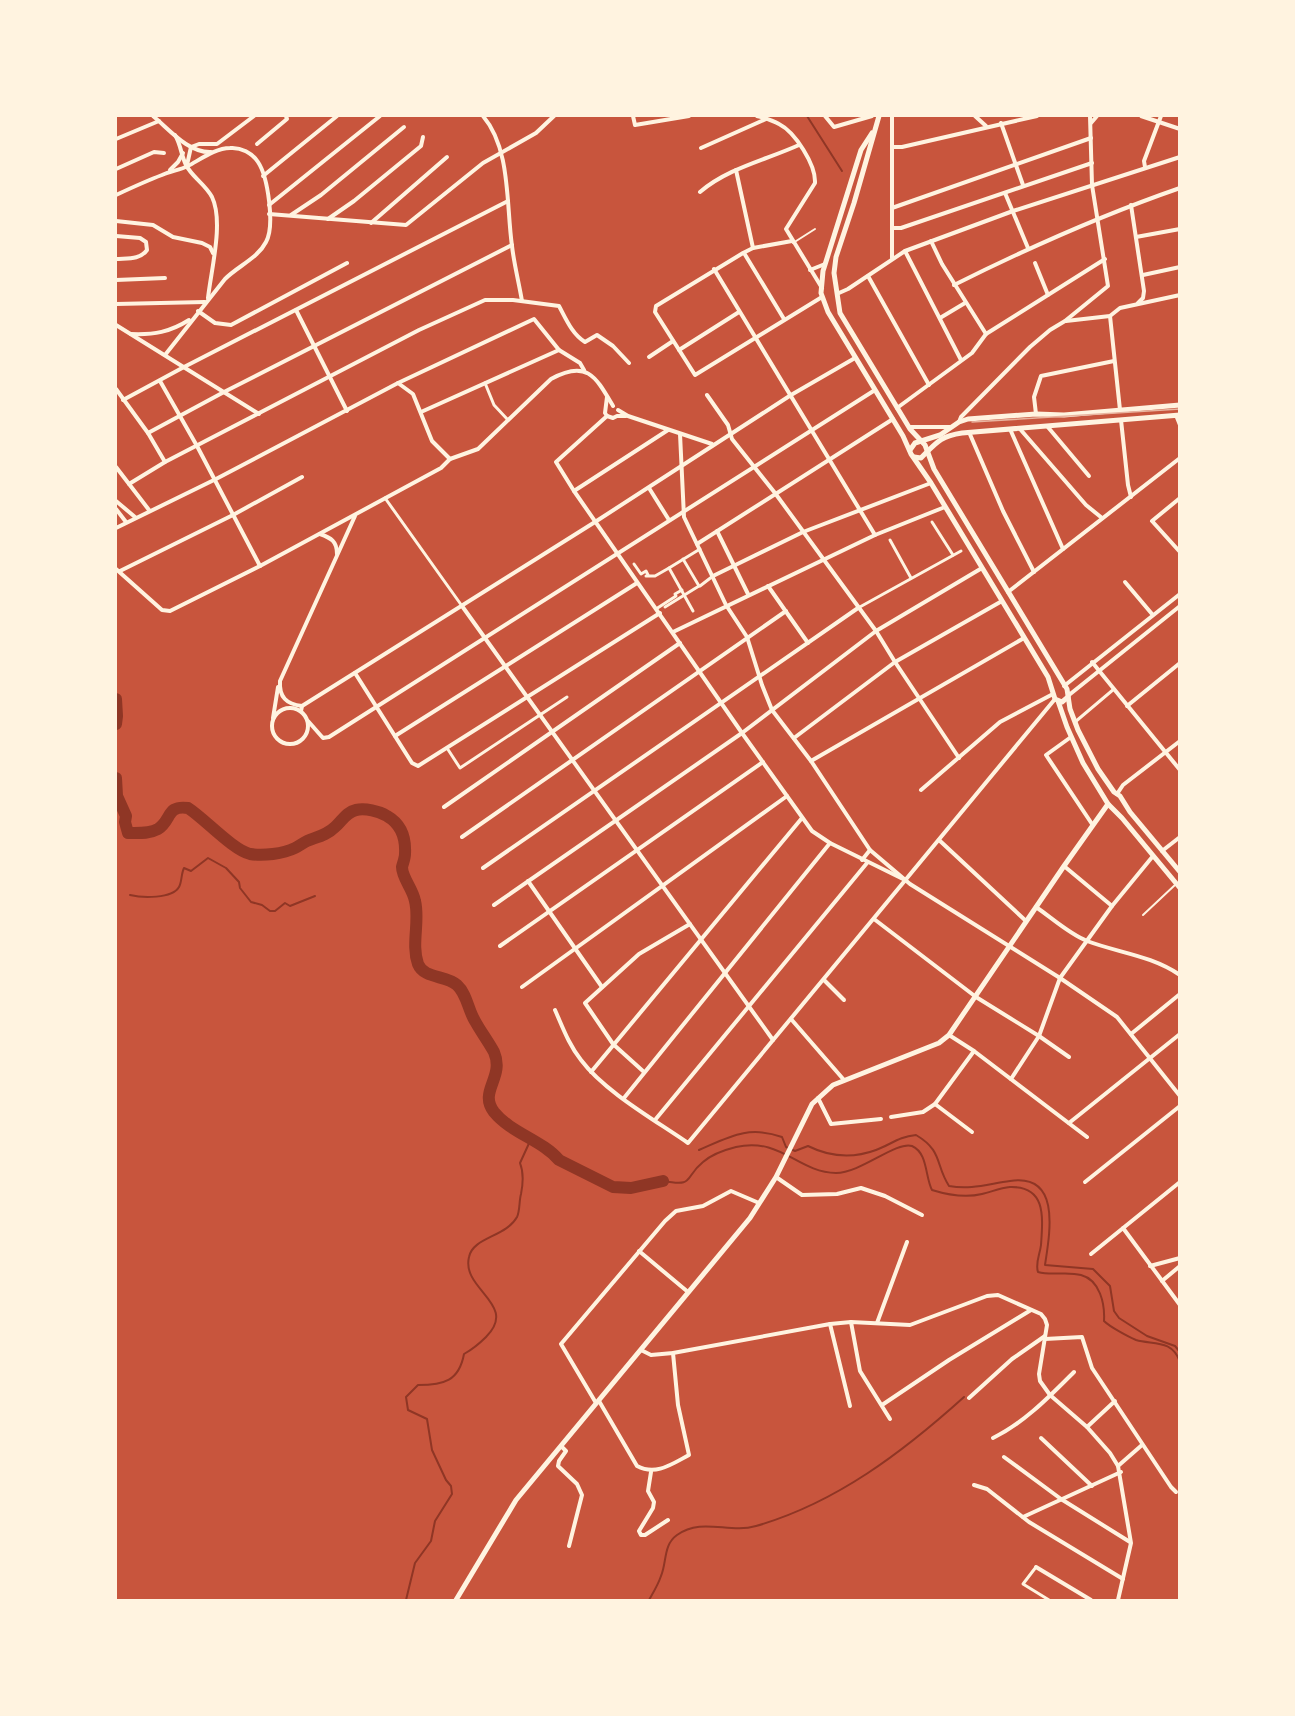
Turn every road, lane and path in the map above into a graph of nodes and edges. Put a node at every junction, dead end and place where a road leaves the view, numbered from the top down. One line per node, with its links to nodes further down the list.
1 (153, 116): 23 (street)
2 (254, 116): 38 (street)
3 (337, 116): 56 (street)
4 (380, 116): 64 (street)
5 (483, 116): 42 (street)
6 (554, 116): 42 (street)
7 (633, 116): 8 (street)
8 (688, 116)
9 (757, 116): 22 (street)
10 (825, 116): 21 (street)
11 (872, 116): 21 (street)
12 (879, 116): 27 (main road)
13 (892, 116): 39 (street)
14 (975, 116): 28 (street)
15 (1037, 116): 25 (street)
16 (1090, 116): 26 (street)
17 (1097, 116): 26 (street)
18 (1141, 116): 24 (street)
19 (1161, 116): 24 (street)
20 (287, 117): 36 (street)
21 (864, 118): 27 (street)
22 (766, 119): 37 (street); 40 (street)
23 (159, 121): 32 (street); 35 (street)
24 (1159, 121): 30 (street); 52 (street)
25 (1001, 123): 28 (street); 50 (street)
26 (1091, 124): 34 (street)
27 (875, 126): 31 (main road)
28 (987, 126): 39 (street)
29 (404, 127): 69 (street)
30 (1179, 129)
31 (873, 133): 92 (main road); 101 (main road)
32 (175, 135): 38 (street); 44 (street)
33 (423, 137): 71 (street)
34 (1091, 138): 49 (street); 50 (street)
35 (116, 139)
36 (257, 144)
37 (799, 145): 54 (street); 80 (street)
38 (191, 147): 41 (street); 45 (street)
39 (892, 147): 66 (street)
40 (701, 148)
41 (214, 152): 48 (street); 56 (street)
42 (500, 152): 63 (street); 73 (street)
43 (164, 153): 53 (street)
44 (183, 153): 51 (street); 55 (street)
45 (190, 156): 48 (street); 51 (street)
46 (1179, 156): 52 (street)
47 (447, 157): 73 (street)
48 (197, 160): 51 (street)
49 (1092, 163): 57 (street); 58 (street)
50 (1017, 164): 57 (street); 66 (street)
51 (187, 167): 55 (street); 86 (street)
52 (1145, 167): 58 (street)
53 (116, 169)
54 (735, 170): 60 (street); 82 (street)
55 (164, 174): 62 (street)
56 (263, 176): 64 (street)
57 (1023, 185): 61 (street)
58 (1092, 185): 67 (street); 70 (street)
59 (1179, 188): 65 (street)
60 (700, 192)
61 (1005, 192): 67 (street); 74 (street)
62 (116, 195)
63 (508, 201): 81 (street); 115 (street)
64 (269, 205): 68 (street)
65 (1131, 205): 70 (street); 78 (street)
66 (892, 208): 74 (street)
67 (1013, 212): 79 (street); 83 (street)
68 (269, 214): 69 (street); 107 (street)
69 (290, 216): 71 (street)
70 (1098, 218): 83 (street); 89 (street)
71 (328, 220): 73 (street)
72 (116, 221): 86 (street)
73 (371, 223)
74 (892, 228): 87 (street)
75 (1179, 229): 78 (street)
76 (815, 230): 80 (lane)
77 (116, 236): 88 (street)
78 (1136, 237): 96 (street)
79 (931, 241): 84 (street); 100 (street)
80 (793, 242): 82 (street); 95 (street)
81 (512, 245): 110 (street); 132 (street)
82 (753, 248): 85 (street)
83 (1028, 248): 100 (street)
84 (905, 251): 87 (street); 120 (street)
85 (743, 253): 94 (street); 121 (street)
86 (213, 254): 107 (street)
87 (891, 258): 97 (street)
88 (116, 259)
89 (1105, 259): 104 (street); 122 (street)
90 (1035, 262): 104 (street)
91 (347, 263): 116 (street)
92 (825, 264): 95 (street); 102 (main road)
93 (1179, 267): 96 (street)
94 (714, 269): 117 (street); 130 (street)
95 (810, 270): 102 (street)
96 (1143, 275): 103 (street)
97 (868, 276): 105 (street); 147 (street)
98 (165, 278): 99 (street)
99 (116, 280)
100 (954, 285): 112 (street)
101 (836, 286): 102 (main road); 105 (main road)
102 (822, 289): 108 (main road)
103 (1144, 291): 109 (street); 114 (street)
104 (1048, 295): 128 (street)
105 (838, 296): 108 (main road); 158 (main road)
106 (1179, 296): 109 (street)
107 (208, 298): 111 (street)
108 (824, 299): 121 (street); 137 (main road)
109 (1154, 300): 114 (street)
110 (522, 301): 140 (street); 143 (street)
111 (205, 302): 113 (street); 116 (street)
112 (965, 303): 120 (street); 128 (street)
113 (116, 304)
114 (1137, 304): 118 (street)
115 (296, 309): 132 (street); 141 (street)
116 (198, 311): 119 (street)
117 (739, 312): 129 (street); 134 (street)
118 (1110, 316): 122 (street); 139 (street)
119 (193, 318): 124 (street); 125 (street)
120 (940, 318): 138 (street)
121 (784, 319): 129 (street)
122 (1065, 321): 173 (street)
123 (116, 325): 126 (street)
124 (177, 328): 125 (street); 127 (street)
125 (182, 333): 135 (street)
126 (130, 334): 127 (street); 131 (street)
127 (152, 334): 131 (street)
128 (986, 334): 138 (street)
129 (755, 336): 134 (street); 153 (street)
130 (673, 341): 134 (street); 136 (street)
131 (145, 342): 135 (street)
132 (315, 346): 143 (street); 150 (street)
133 (560, 350): 142 (street); 145 (street); 146 (street)
134 (679, 350)
135 (165, 355): 141 (street)
136 (649, 357)
137 (856, 357): 149 (main road); 153 (street)
138 (961, 360): 147 (street)
139 (1114, 361): 160 (street); 164 (street)
140 (629, 363)
141 (184, 367): 144 (street); 150 (street)
142 (585, 371): 151 (street); 171 (street)
143 (331, 377): 161 (street); 163 (street)
144 (160, 381): 154 (street); 165 (street)
145 (398, 383): 161 (street); 162 (street)
146 (485, 383): 162 (street); 171 (street)
147 (929, 385): 158 (street)
148 (116, 389): 154 (street)
149 (875, 390): 170 (main road); 178 (street)
150 (224, 392): 163 (street); 165 (street)
151 (606, 395): 156 (street); 157 (street)
152 (707, 395): 185 (street)
153 (791, 395): 178 (street); 185 (street)
154 (123, 400): 183 (street)
155 (1179, 405): 160 (main road)
156 (613, 406): 157 (street); 159 (street)
157 (607, 407): 167 (street)
158 (897, 408): 176 (main road)
159 (618, 410): 168 (street); 169 (street)
160 (1120, 410): 164 (main road)
161 (347, 411): 201 (street)
162 (421, 412): 194 (street)
163 (260, 414): 188 (street)
164 (1035, 414): 173 (main road)
165 (180, 415): 183 (street); 188 (street)
166 (1178, 415): 172 (main road); 174 (street)
167 (607, 416): 168 (street); 205 (street)
168 (617, 416): 169 (street)
169 (628, 416): 181 (street)
170 (893, 419): 189 (main road); 192 (street)
171 (508, 420): 194 (street)
172 (1121, 420): 175 (main road); 207 (street)
173 (959, 422): 177 (main road); 182 (main road)
174 (1179, 425)
175 (1047, 426): 180 (main road); 199 (street)
176 (909, 427): 177 (street); 186 (main road)
177 (951, 428): 186 (main road)
178 (811, 429): 192 (street); 198 (street)
179 (1010, 429): 180 (main road); 182 (main road); 232 (street)
180 (1020, 429): 219 (street)
181 (668, 430): 184 (street); 205 (street)
182 (965, 432): 190 (main road); 246 (street)
183 (148, 433): 195 (street)
184 (680, 434): 187 (street); 197 (street)
185 (730, 435): 187 (street); 198 (street)
186 (920, 442): 189 (main road); 190 (main road)
187 (713, 444): 197 (street)
188 (198, 446): 195 (street); 201 (street)
189 (910, 450): 191 (main road)
190 (926, 452): 191 (main road); 254 (main road)
191 (914, 457): 202 (main road)
192 (830, 458): 206 (street); 215 (street)
193 (1179, 458): 207 (street)
194 (450, 459): 208 (street)
195 (165, 462): 203 (street)
196 (116, 466): 203 (street)
197 (682, 466): 204 (street); 214 (street)
198 (754, 467): 206 (street); 214 (street)
199 (1089, 476)
200 (302, 477): 216 (street)
201 (216, 479): 213 (street); 216 (street)
202 (931, 483): 211 (main road); 215 (street)
203 (129, 484): 213 (street)
204 (649, 488): 220 (street); 222 (street)
205 (574, 491): 222 (street)
206 (775, 493): 225 (street); 226 (street)
207 (1131, 497): 219 (street)
208 (385, 498): 217 (street); 260 (street)
209 (1179, 498): 234 (street)
210 (116, 501): 218 (street)
211 (945, 507): 228 (street); 244 (main road)
212 (116, 509): 221 (street)
213 (149, 510): 218 (street)
214 (684, 510): 220 (street); 230 (street)
215 (861, 511): 226 (street); 228 (street)
216 (233, 514): 241 (street); 245 (street)
217 (355, 514): 227 (street); 236 (street)
218 (135, 518): 221 (street)
219 (1102, 518): 232 (street)
220 (669, 520): 235 (street)
221 (126, 522): 224 (street)
222 (595, 522): 235 (street); 260 (street)
223 (932, 522): 237 (street)
224 (116, 528)
225 (717, 531): 230 (street); 242 (street)
226 (803, 532): 239 (street); 242 (street)
227 (320, 534): 236 (street); 241 (street)
228 (875, 535): 239 (street)
229 (890, 540): 248 (street)
230 (697, 544): 231 (street)
231 (700, 549): 238 (street); 247 (street)
232 (1063, 549): 246 (street)
233 (961, 551): 237 (street)
234 (1179, 552)
235 (617, 553): 250 (street); 270 (street)
236 (337, 555): 283 (street)
237 (952, 555): 248 (street)
238 (683, 559): 243 (street); 251 (street)
239 (822, 559): 252 (street); 263 (street)
240 (634, 564): 243 (street)
241 (260, 566): 245 (street)
242 (734, 567): 247 (street); 255 (street)
243 (669, 568): 253 (street)
244 (982, 568): 258 (main road); 268 (street)
245 (118, 570)
246 (1034, 572): 254 (street)
247 (713, 576): 251 (street); 259 (street)
248 (912, 578): 263 (street)
249 (1125, 582): 267 (street)
250 (637, 583): 264 (street); 278 (street)
251 (699, 586): 257 (street)
252 (768, 586): 255 (street); 266 (street)
253 (681, 590): 257 (street); 264 (street)
254 (1008, 592): 284 (main road)
255 (748, 594): 259 (street)
256 (1179, 594): 267 (street)
257 (684, 596): 262 (street); 265 (street)
258 (1002, 601): 272 (main road); 275 (street)
259 (726, 605): 269 (street); 271 (street)
260 (462, 606): 270 (street); 281 (street)
261 (1179, 606): 279 (street)
262 (665, 607)
263 (858, 608): 268 (street); 274 (street)
264 (658, 611): 269 (street); 287 (street)
265 (693, 611)
266 (786, 611): 271 (street); 274 (street)
267 (1152, 614): 276 (street)
268 (876, 631): 275 (street); 295 (street)
269 (673, 632): 273 (street)
270 (484, 637): 278 (street); 292 (street)
271 (747, 637): 280 (street); 282 (street)
272 (1024, 638): 289 (main road); 290 (street)
273 (680, 643): 280 (street); 300 (street)
274 (808, 643): 282 (street)
275 (895, 662): 290 (street); 304 (street)
276 (1092, 662): 279 (street); 284 (street)
277 (1179, 663): 293 (street)
278 (505, 667): 287 (street); 302 (street)
279 (1100, 671): 285 (street); 286 (street)
280 (700, 672): 291 (street); 309 (street)
281 (355, 673): 292 (street); 294 (street)
282 (759, 676): 291 (street); 295 (street)
283 (280, 681): 294 (street); 297 (street)
284 (1064, 686): 286 (main road); 289 (main road)
285 (1114, 689): 293 (street); 299 (street)
286 (1069, 695): 289 (main road); 299 (main road)
287 (528, 697): 296 (street); 306 (street)
288 (567, 697): 296 (street)
289 (1055, 697): 303 (main road); 308 (street); 324 (street)
290 (920, 698): 308 (street); 310 (street)
291 (721, 703): 301 (street); 313 (street)
292 (376, 706): 298 (street); 302 (street)
293 (1127, 706): 307 (street)
294 (301, 709): 297 (street); 298 (street)
295 (772, 710): 301 (street); 304 (street)
296 (540, 715): 300 (street); 306 (street)
297 (273, 721): 298 (street)
298 (308, 721)
299 (1075, 722): 315 (main road)
300 (552, 731): 309 (street); 318 (street)
301 (741, 733): 311 (street); 320 (street)
302 (395, 736): 306 (street)
303 (1071, 737): 317 (main road); 321 (street)
304 (794, 738): 310 (street)
305 (1179, 741): 307 (street)
306 (447, 748)
307 (1166, 753): 312 (street); 315 (street)
308 (959, 758): 314 (street)
309 (573, 760): 313 (street); 322 (street)
310 (811, 761): 326 (street)
311 (763, 762): 316 (street); 327 (street)
312 (1179, 770)
313 (594, 790): 320 (street); 333 (street)
314 (921, 790)
315 (1117, 795): 317 (main road); 317 (main road); 328 (main road)
316 (787, 796): 319 (street); 337 (street)
317 (1108, 804): 321 (main road); 329 (main road)
318 (444, 807)
319 (802, 818): 325 (street); 347 (street)
320 (616, 820): 327 (street); 335 (street)
321 (1092, 824): 332 (main road)
322 (462, 837)
323 (1179, 837): 328 (street)
324 (939, 840): 336 (street); 345 (street)
325 (830, 843): 330 (street); 352 (street)
326 (870, 850): 330 (street); 336 (street)
327 (638, 851): 337 (street); 342 (street)
328 (1162, 851): 334 (main road)
329 (1153, 856): 338 (main road); 340 (street)
330 (862, 860): 331 (street)
331 (867, 863): 336 (street); 361 (street)
332 (1064, 866): 340 (street); 341 (main road)
333 (483, 868)
334 (1179, 872)
335 (528, 881): 339 (street); 342 (street)
336 (906, 881): 344 (street); 350 (street)
337 (663, 886): 346 (street); 351 (street)
338 (1178, 886): 343 (lane)
339 (494, 905)
340 (1112, 906): 348 (street)
341 (1036, 907): 345 (main road); 348 (street)
342 (550, 912): 349 (street); 351 (street)
343 (1143, 915)
344 (874, 919): 355 (street); 359 (street)
345 (1026, 921): 350 (main road)
346 (690, 924): 347 (street); 357 (street)
347 (700, 939): 352 (street); 369 (street)
348 (1085, 940): 353 (street); 354 (street)
349 (500, 946)
350 (1009, 946): 354 (street); 359 (main road)
351 (575, 949): 356 (street); 357 (street)
352 (724, 971): 361 (street); 374 (street)
353 (1179, 975)
354 (1060, 978): 364 (street); 367 (street)
355 (824, 980): 360 (street); 363 (street)
356 (522, 987)
357 (602, 987): 369 (street)
358 (1179, 994): 364 (street)
359 (976, 997): 366 (main road); 367 (street)
360 (844, 1000)
361 (749, 1006): 368 (street); 384 (street)
362 (555, 1010): 373 (street)
363 (791, 1019): 368 (street); 376 (street)
364 (1131, 1034): 372 (street)
365 (1179, 1034): 372 (street)
366 (949, 1035): 370 (street); 376 (main road)
367 (1039, 1036): 371 (street); 375 (street)
368 (773, 1040): 384 (street)
369 (613, 1044): 373 (street); 374 (street)
370 (974, 1051): 375 (street); 380 (street)
371 (1069, 1057)
372 (1149, 1058): 377 (street); 385 (street)
373 (591, 1072): 379 (street)
374 (644, 1072): 379 (street)
375 (1011, 1079): 385 (street)
376 (844, 1081): 378 (main road)
377 (1179, 1096)
378 (818, 1097): 383 (street); 388 (main road)
379 (624, 1098): 384 (street)
380 (935, 1104): 382 (street); 386 (street)
381 (1179, 1106): 389 (street)
382 (891, 1117)
383 (881, 1119)
384 (655, 1120)
385 (1069, 1123): 387 (street)
386 (972, 1132)
387 (1087, 1137)
388 (776, 1177): 391 (main road); 392 (street)
389 (1085, 1182)
390 (1179, 1182): 393 (street)
391 (760, 1204): 395 (street); 401 (main road)
392 (922, 1215)
393 (1123, 1228): 396 (street); 398 (street)
394 (907, 1242): 405 (street)
395 (639, 1251): 401 (street); 414 (street)
396 (1091, 1254)
397 (1179, 1258): 398 (street)
398 (1150, 1266): 400 (street)
399 (1179, 1266): 400 (street)
400 (1162, 1281): 402 (street)
401 (688, 1292): 408 (main road)
402 (1179, 1303)
403 (1032, 1310): 405 (street); 407 (street); 415 (street)
404 (851, 1322): 405 (street); 406 (street); 415 (street)
405 (877, 1323)
406 (830, 1324): 409 (street); 416 (street)
407 (1046, 1337): 411 (street); 412 (street); 413 (street)
408 (641, 1349): 409 (street); 414 (main road)
409 (673, 1353): 425 (street)
410 (1074, 1372): 411 (street)
411 (1050, 1395): 418 (street); 419 (street)
412 (969, 1398)
413 (1115, 1401): 418 (street); 421 (street)
414 (597, 1402): 422 (main road); 425 (street)
415 (882, 1405): 417 (street)
416 (850, 1406)
417 (890, 1419)
418 (1087, 1427): 424 (street)
419 (993, 1438)
420 (1041, 1438): 428 (street)
421 (1142, 1445): 424 (street); 429 (street)
422 (561, 1446): 434 (street); 437 (main road)
423 (1004, 1457): 430 (street)
424 (1118, 1466): 426 (street)
425 (651, 1472): 432 (street)
426 (1121, 1472): 428 (street); 433 (street)
427 (974, 1485): 431 (street)
428 (1092, 1485): 430 (street)
429 (1176, 1492)
430 (1061, 1499): 431 (street); 433 (street)
431 (1023, 1517): 436 (street)
432 (668, 1520)
433 (1131, 1543): 436 (street)
434 (569, 1546)
435 (1036, 1567): 438 (street); 439 (street)
436 (1123, 1579): 440 (street)
437 (456, 1600)
438 (1049, 1600)
439 (1091, 1600)
440 (1118, 1600)

